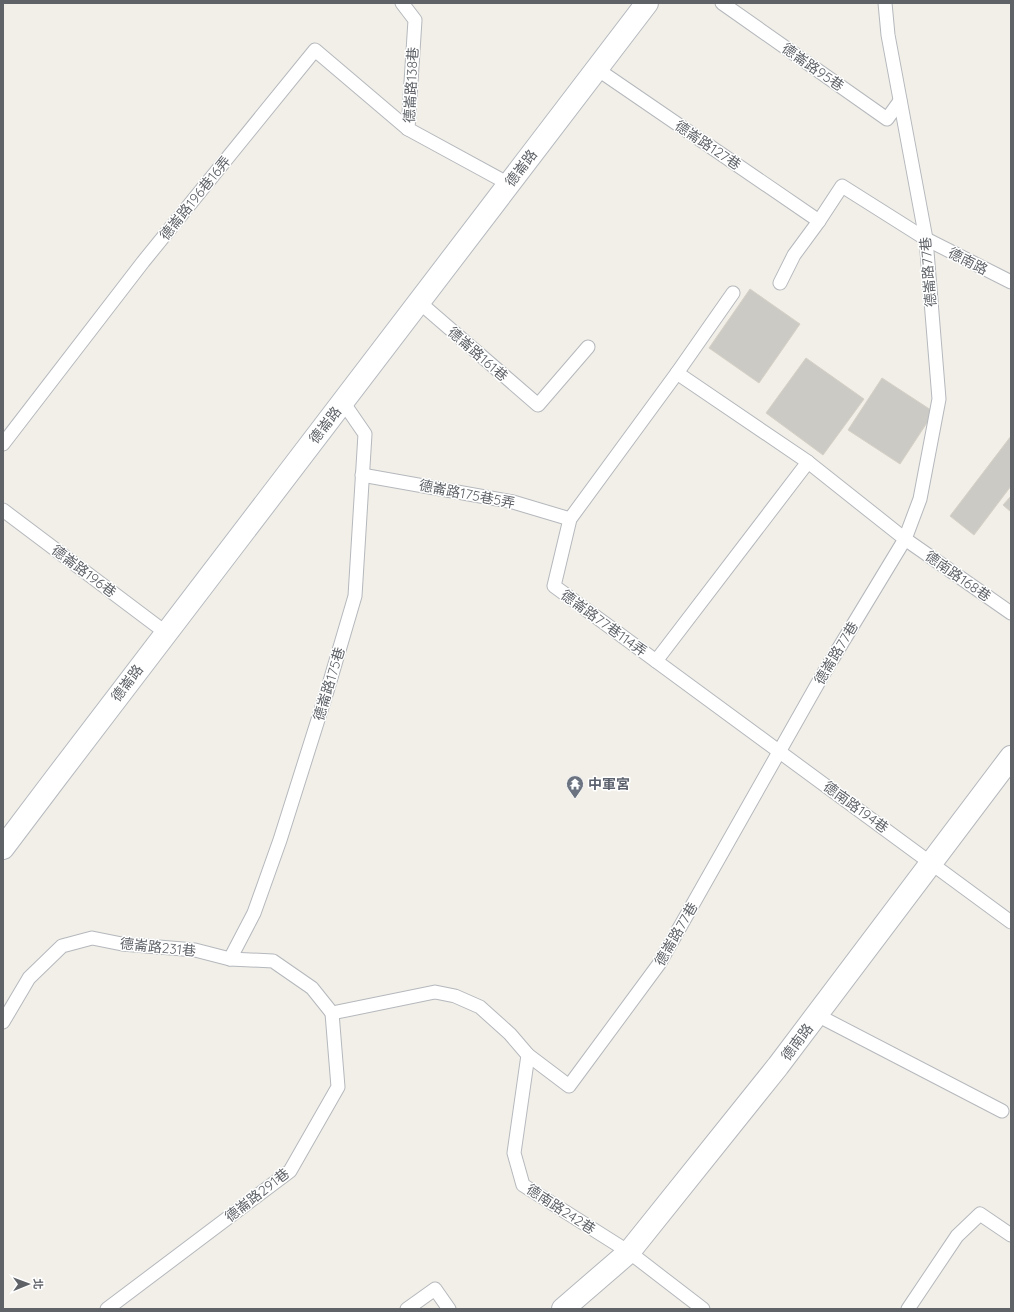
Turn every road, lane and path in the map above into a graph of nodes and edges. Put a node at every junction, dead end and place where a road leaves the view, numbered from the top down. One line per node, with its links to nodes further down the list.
1 (402, 3): 7 (lane, 德崙路138巷)
2 (647, 3): 5 (street, 德崙路)
3 (722, 3): 6 (lane, 德崙路95巷)
4 (885, 3): 6 (lane, 德崙路77巷)
5 (597, 69): 8 (street, 德崙路); 9 (lane, 德崙路127巷)
6 (900, 102): 10 (lane, 德崙路77巷)
7 (408, 129): 8 (lane, 德崙路138巷); 18 (lane, 德崙路196巷16弄)
8 (509, 184): 14 (street, 德崙路)
9 (819, 221): 10 (lane, 德南路); 12 (lane)
10 (926, 239): 11 (lane, 德南路); 23 (lane, 德崙路77巷)
11 (1011, 282)
12 (780, 283)
13 (733, 293): 16 (lane, 德崙路77巷114弄)
14 (419, 302): 15 (lane, 德崙路161巷); 17 (street, 德崙路)
15 (588, 347)
16 (677, 373): 19 (lane); 22 (lane, 德崙路77巷114弄)
17 (343, 402): 20 (lane, 德崙路175巷); 25 (street, 德崙路)
18 (3, 444)
19 (808, 462): 23 (lane); 26 (lane)
20 (362, 475): 22 (lane, 德崙路175巷5弄); 32 (lane, 德崙路175巷)
21 (3, 510): 25 (lane, 德崙路196巷)
22 (570, 519): 26 (lane, 德崙路77巷114弄)
23 (904, 539): 24 (lane, 德南路168巷); 27 (lane, 德崙路77巷)
24 (1011, 613)
25 (165, 632): 29 (street, 德崙路)
26 (656, 661): 27 (lane, 德崙路77巷114弄)
27 (780, 752): 30 (lane, 德南路194巷); 36 (lane, 德崙路77巷)
28 (1011, 757): 30 (street, 德南路)
29 (3, 848)
30 (932, 863): 31 (lane, 德南路194巷); 34 (street, 德南路)
31 (1011, 922)
32 (230, 959): 33 (lane, 德崙路231巷); 35 (lane, 德崙路231巷)
33 (332, 1013): 36 (lane, 德崙路77巷); 40 (lane, 德崙路291巷)
34 (817, 1015): 37 (lane); 39 (street, 德南路)
35 (3, 1022)
36 (528, 1055): 39 (lane, 德南路242巷)
37 (1002, 1111)
38 (1011, 1235): 45 (lane)
39 (629, 1252): 43 (street, 德南路); 44 (lane, 德南路242巷)
40 (108, 1309)
41 (408, 1309): 42 (lane)
42 (449, 1309)
43 (563, 1309)
44 (703, 1309)
45 (908, 1309)

